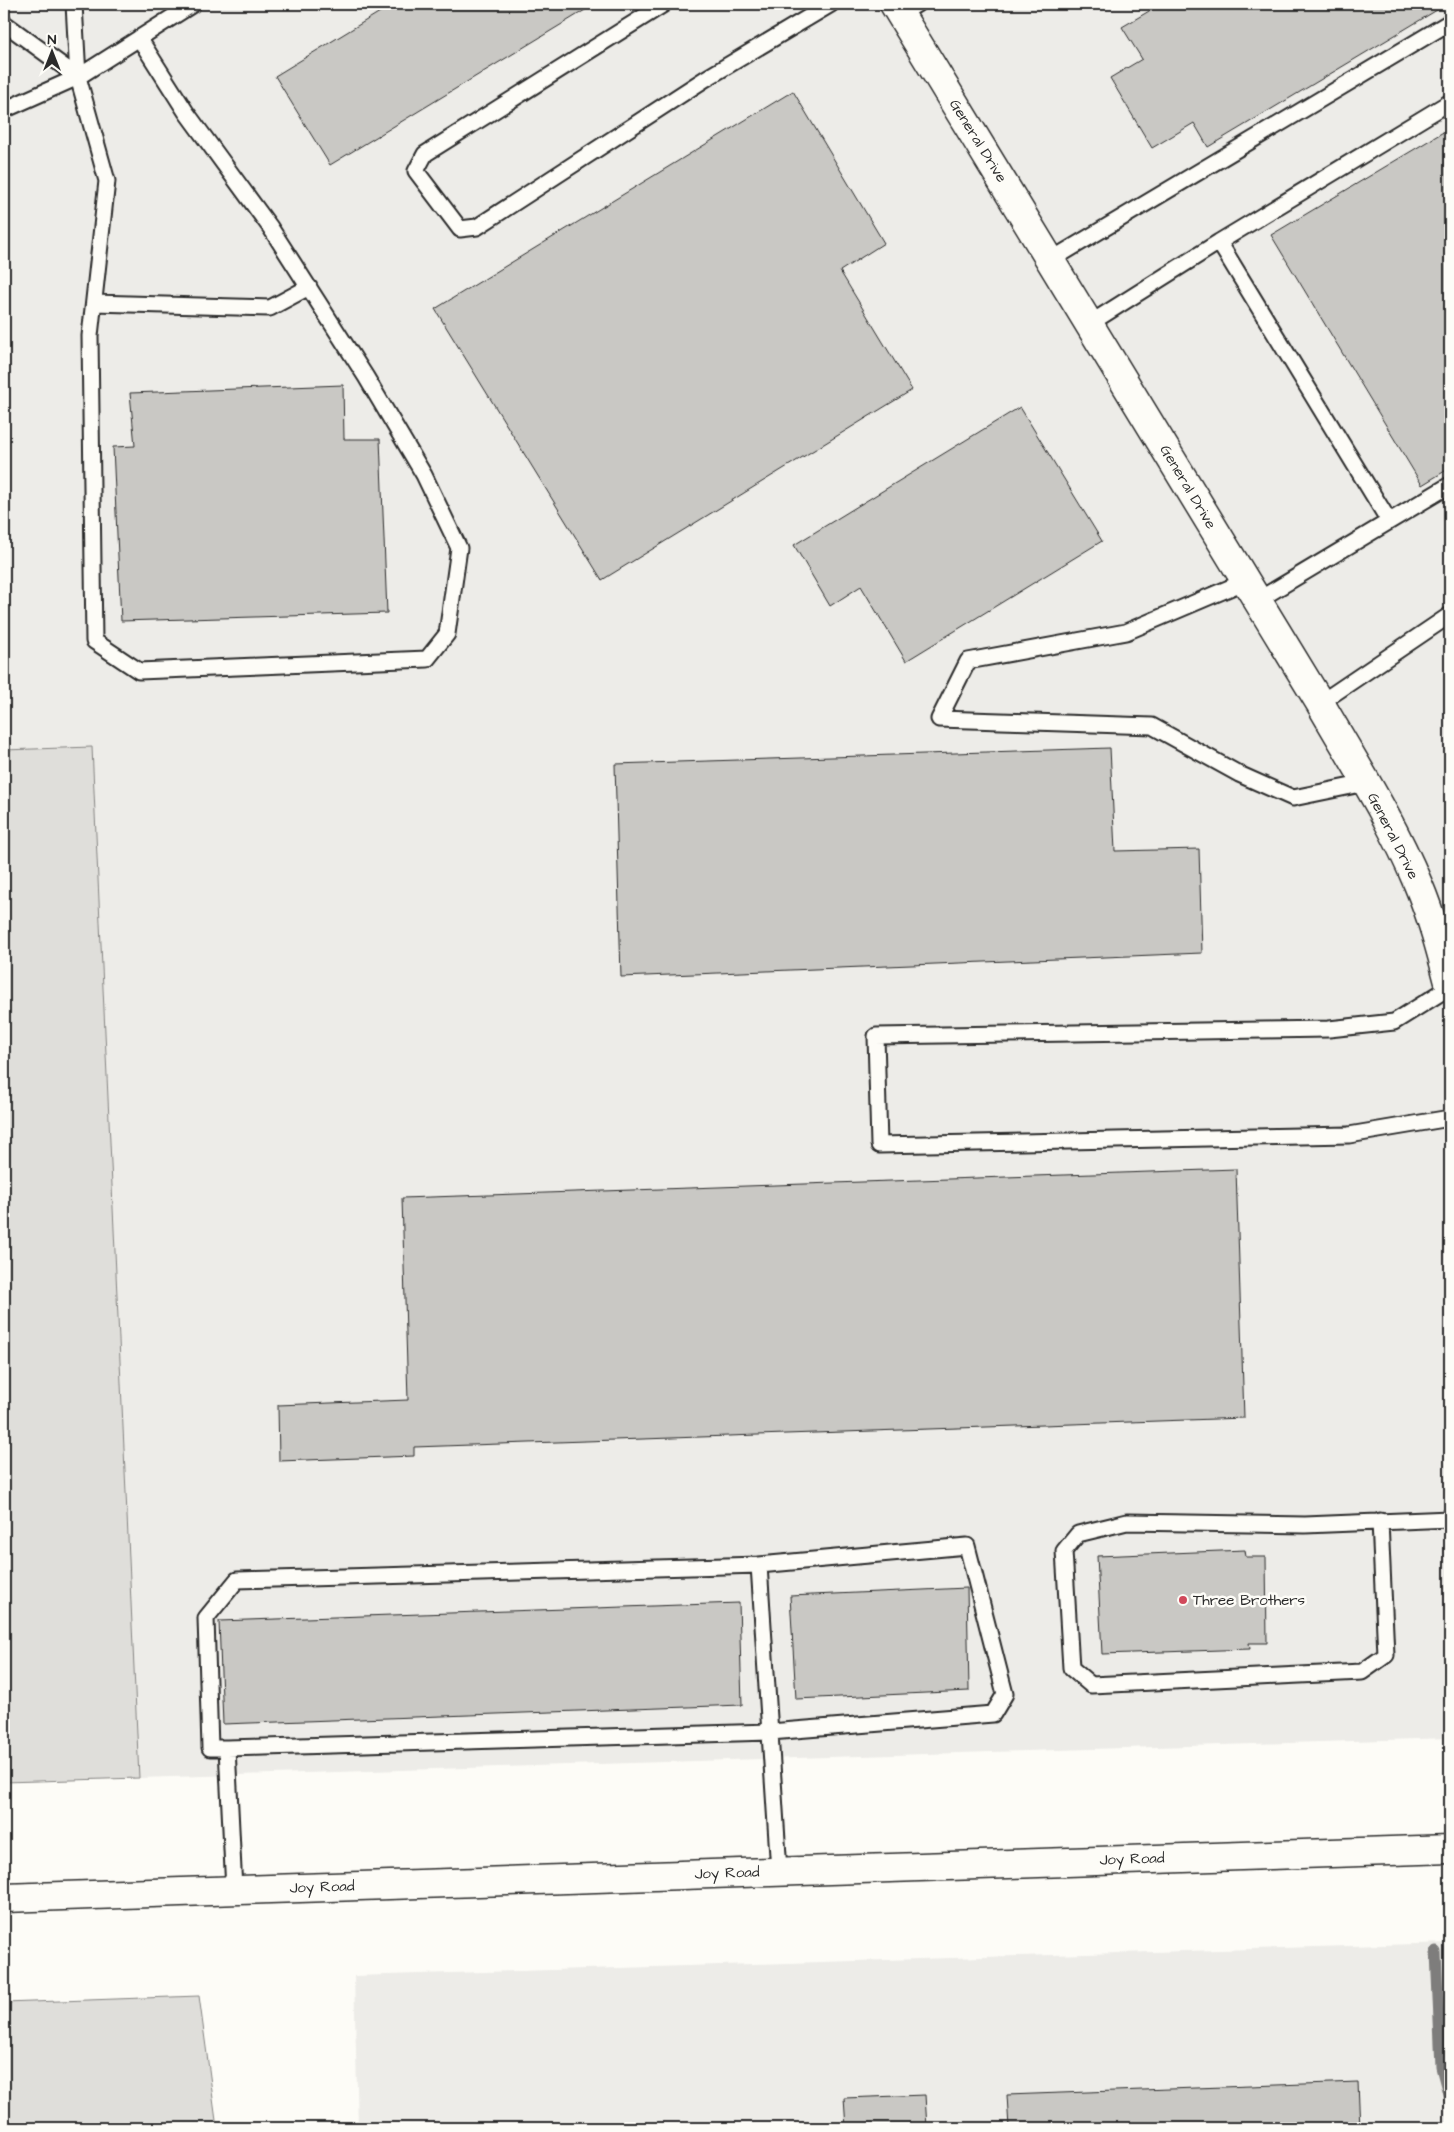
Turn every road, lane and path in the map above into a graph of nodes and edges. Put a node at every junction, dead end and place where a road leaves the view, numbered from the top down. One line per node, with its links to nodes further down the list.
1 (74, 4): 9 (lane)
2 (193, 4): 8 (lane)
3 (664, 4): 4 (lane)
4 (831, 4)
5 (903, 7): 13 (street, General Drive)
6 (1450, 22): 13 (lane)
7 (4, 23): 9 (lane)
8 (139, 38): 9 (lane); 14 (lane)
9 (78, 77): 11 (lane); 15 (lane)
10 (1450, 102): 12 (lane)
11 (4, 110)
12 (1219, 242): 16 (lane); 18 (lane)
13 (1051, 260): 16 (street, General Drive)
14 (309, 287): 15 (lane); 15 (lane)
15 (94, 303)
16 (1089, 324): 19 (street, General Drive)
17 (1450, 485): 18 (lane)
18 (1390, 521): 19 (lane)
19 (1252, 591): 21 (street, General Drive); 22 (lane)
20 (1450, 616): 21 (lane)
21 (1320, 703): 22 (street, General Drive)
22 (1366, 783): 23 (street, General Drive)
23 (1450, 987): 24 (lane)
24 (1450, 1118)
25 (1450, 1519): 26 (lane)
26 (1380, 1521): 26 (lane)
27 (760, 1565): 28 (lane); 28 (lane); 29 (lane)
28 (770, 1732): 29 (lane); 31 (lane)
29 (227, 1748): 32 (lane)
30 (1450, 1849): 31 (street, Joy Road)
31 (779, 1871): 32 (street, Joy Road)
32 (234, 1890): 33 (street, Joy Road)
33 (4, 1898)

